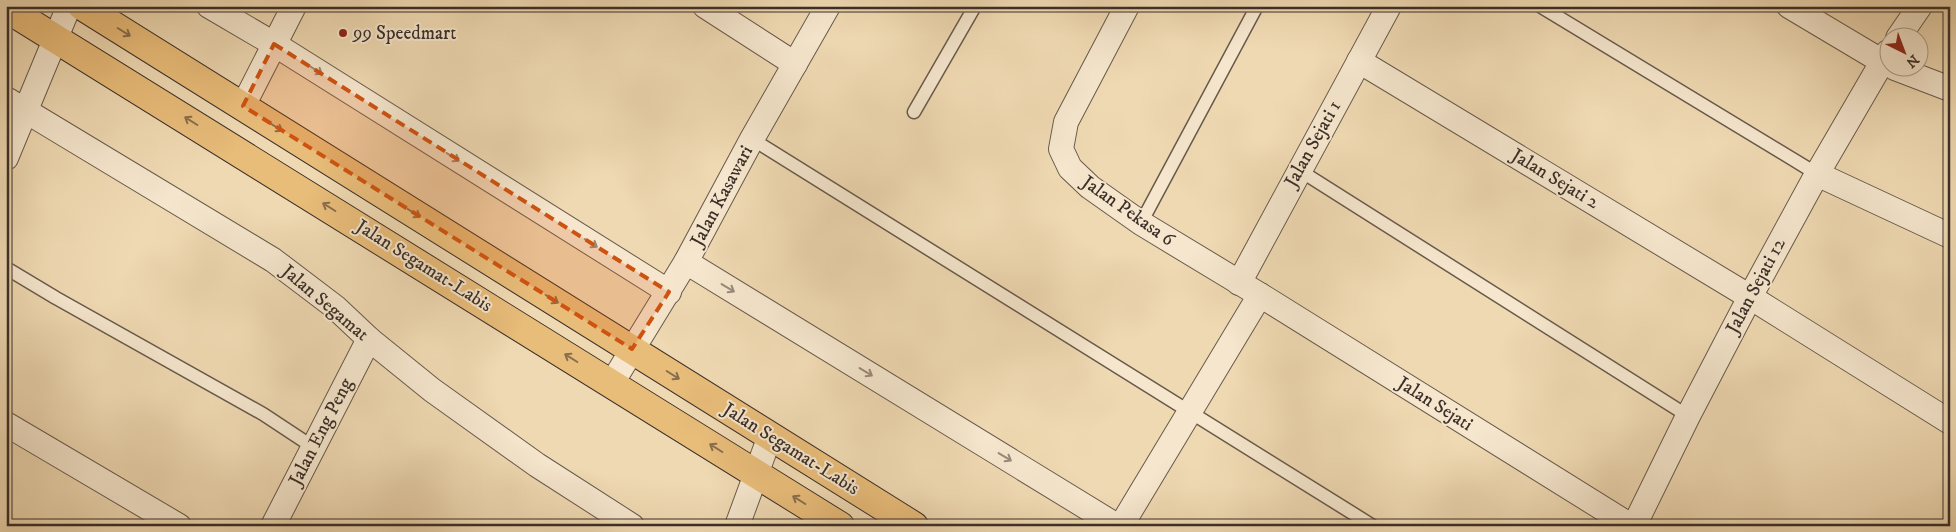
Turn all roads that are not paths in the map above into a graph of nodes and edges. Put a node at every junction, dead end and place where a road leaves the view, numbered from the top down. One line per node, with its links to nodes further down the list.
1 (69, 6): 16 (street)
2 (82, 6): 25 (highway, Jalan Segamat-Labis, one-way to 25)
3 (209, 6): 17 (street)
4 (294, 6): 17 (street)
5 (705, 6): 20 (street)
6 (828, 6): 20 (street, Jalan Kasawari)
7 (975, 6): 27 (lane)
8 (1128, 6): 32 (street, Jalan Pekasa 6)
9 (1257, 6): 32 (lane)
10 (1389, 6): 19 (street, Jalan Sejati 1)
11 (1540, 6): 31 (lane)
12 (1789, 6): 18 (street)
13 (1920, 6): 15 (street)
14 (6, 8): 16 (highway, Jalan Segamat-Labis)
15 (1905, 28)
16 (55, 37): 26 (street); 42 (highway, Jalan Segamat-Labis, one-way to 16)
17 (274, 44): 25 (street); 37 (street, one-way to 37)
18 (1878, 56)
19 (1359, 61): 30 (street, Jalan Sejati 1); 39 (street, Jalan Sejati 2)
20 (795, 64): 28 (street, Jalan Kasawari)
21 (1878, 78): 31 (street, Jalan Sejati 12)
22 (1925, 78): 23 (street)
23 (1950, 89)
24 (6, 99): 26 (street, Jalan Segamat)
25 (243, 106): 41 (highway, Jalan Segamat-Labis, one-way to 41)
26 (26, 112): 29 (street); 40 (street, Jalan Segamat)
27 (914, 112)
28 (752, 139): 34 (street, Jalan Kasawari); 43 (lane)
29 (6, 158)
30 (1299, 170): 36 (street, Jalan Sejati 1); 44 (lane)
31 (1817, 174): 33 (street); 39 (street, Jalan Sejati 12)
32 (1141, 223): 36 (street, Jalan Pekasa 6)
33 (1950, 236)
34 (686, 262): 37 (street, Jalan Kasawari); 56 (street, one-way to 56)
35 (6, 268): 48 (lane)
36 (1239, 283): 38 (street, Jalan Sejati)
37 (669, 292): 41 (street, Jalan Kasawari)
38 (1260, 295): 43 (street); 59 (street, Jalan Sejati)
39 (1750, 297): 44 (street, Jalan Sejati 12); 45 (street, Jalan Sejati 2)
40 (369, 339): 48 (street, Jalan Eng Peng); 52 (street, Jalan Segamat)
41 (632, 349): 42 (street, Jalan Kasawari); 47 (highway, Jalan Segamat-Labis, one-way to 47)
42 (612, 383): 49 (highway, Jalan Segamat-Labis, one-way to 42)
43 (1189, 411): 57 (street); 58 (lane)
44 (1688, 416): 59 (street, Jalan Sejati 12)
45 (1950, 422)
46 (6, 424): 50 (street)
47 (770, 436): 49 (street); 55 (highway, Jalan Segamat-Labis)
48 (313, 447): 51 (street, Jalan Eng Peng)
49 (757, 473): 53 (street); 54 (highway, Jalan Segamat-Labis, one-way to 49)
50 (179, 526)
51 (274, 526)
52 (632, 526)
53 (737, 526)
54 (840, 526)
55 (914, 526)
56 (1117, 526)
57 (1121, 526)
58 (1373, 526)
59 (1632, 526)

